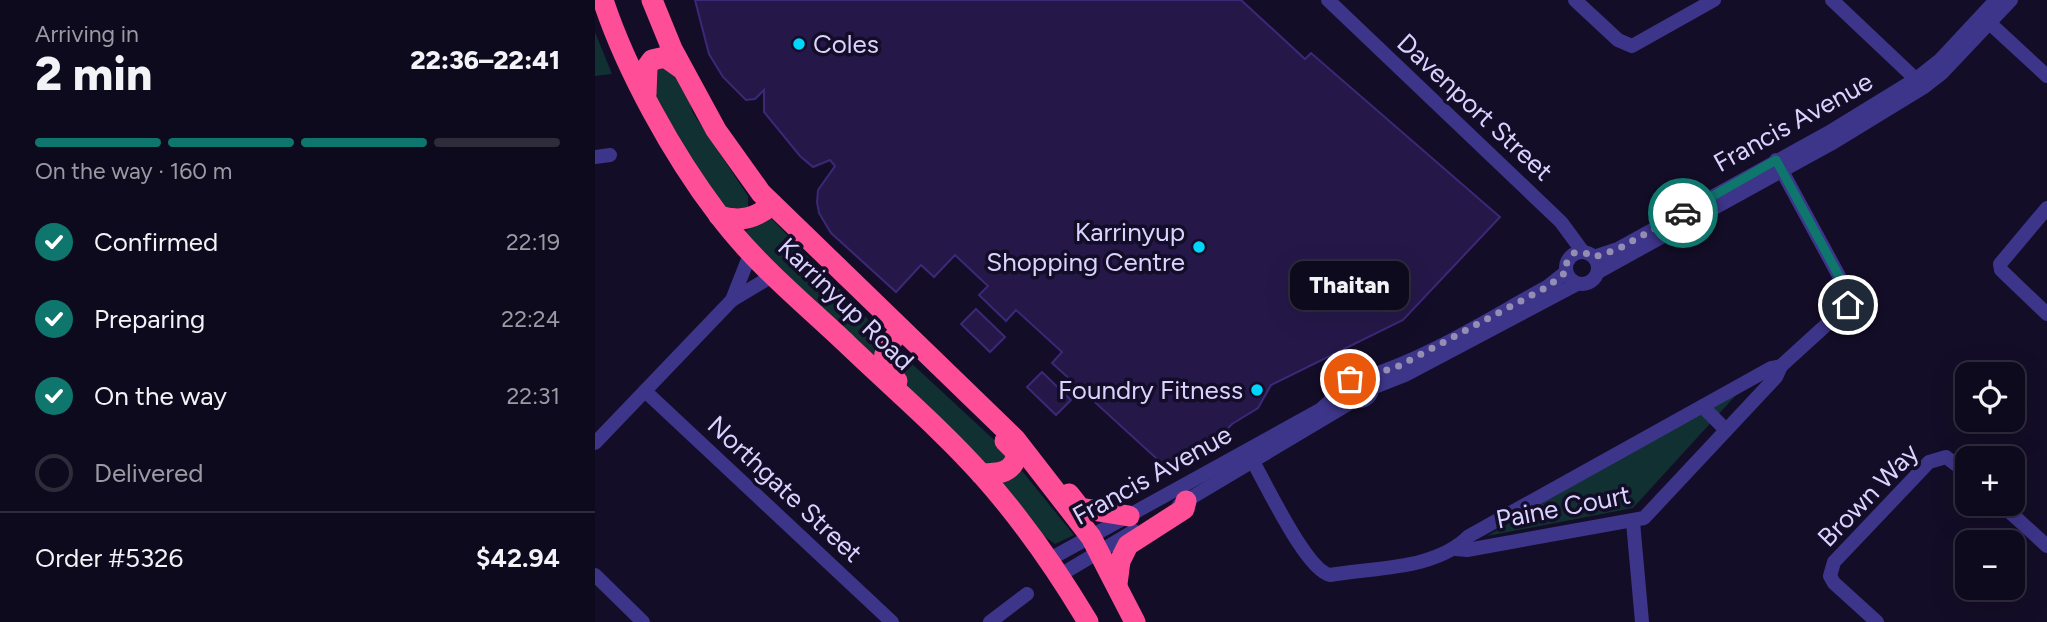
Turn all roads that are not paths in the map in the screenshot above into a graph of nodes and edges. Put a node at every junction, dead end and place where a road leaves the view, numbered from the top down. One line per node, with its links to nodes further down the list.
1 (603, 0): 13 (highway, Karrinyup Road)
2 (652, 0): 11 (highway, Karrinyup Road)
3 (1328, 0): 18 (street, Davenport Street)
4 (1575, 0): 5 (street)
5 (1714, 0)
6 (1832, 0): 12 (street)
7 (1996, 0): 9 (street, Francis Avenue)
8 (2011, 0): 9 (street, Francis Avenue)
9 (1986, 20): 10 (street); 12 (street, Francis Avenue)
10 (2047, 76)
11 (688, 78): 13 (highway); 15 (highway, Karrinyup Road)
12 (1920, 83): 14 (street, Francis Avenue)
13 (646, 94): 17 (highway, Karrinyup Road)
14 (1779, 165): 20 (street, Francis Avenue); 22 (street, Francis Avenue); 28 (street, Paine Court)
15 (772, 204): 17 (highway); 27 (highway, Karrinyup Road)
16 (2047, 208): 26 (street)
17 (719, 216): 19 (highway, Karrinyup Road)
18 (1557, 220): 20 (street, Davenport Street); 21 (street, Davenport Street)
19 (751, 251): 23 (highway, Karrinyup Road); 25 (street)
20 (1589, 254): 21 (street); 22 (street)
21 (1567, 266): 24 (street); 29 (street, Francis Avenue)
22 (1598, 272): 24 (street)
23 (774, 275): 25 (street); 35 (highway, Karrinyup Road)
24 (1577, 284): 29 (street, Francis Avenue)
25 (732, 300): 31 (street)
26 (2047, 314)
27 (901, 328): 34 (highway, Karrinyup Road); 35 (highway)
28 (1781, 366): 33 (street, Paine Court); 36 (street, Paine Court)
29 (1369, 382): 30 (street, Francis Avenue); 32 (street, Francis Avenue)
30 (1346, 387): 32 (street); 38 (street, Francis Avenue)
31 (645, 391): 37 (street); 53 (street, Northgate Street)
32 (1355, 400): 38 (street, Francis Avenue)
33 (1703, 407): 36 (street); 47 (street, Paine Court)
34 (993, 418): 40 (highway); 42 (highway); 45 (highway, Karrinyup Road)
35 (930, 423): 40 (highway, Karrinyup Road)
36 (1726, 430): 44 (street, Paine Court)
37 (595, 443)
38 (1250, 457): 41 (street, Francis Avenue); 42 (street, Francis Avenue); 47 (street, Paine Court)
39 (1955, 464): 58 (street, Brown Way)
40 (981, 474): 48 (highway, Karrinyup Road)
41 (1186, 501): 45 (street, Francis Avenue); 50 (highway)
42 (1129, 516): 45 (street, Francis Avenue)
43 (2014, 516): 46 (street)
44 (1633, 522): 47 (street, Paine Court); 57 (street)
45 (1095, 544): 48 (street, Francis Avenue); 50 (highway, Karrinyup Road)
46 (2047, 546)
47 (1456, 549)
48 (1055, 567): 55 (highway, Karrinyup Road)
49 (595, 575): 52 (street)
50 (1117, 586): 56 (highway, Karrinyup Road)
51 (1027, 594): 54 (street)
52 (643, 622)
53 (892, 622)
54 (990, 622)
55 (1088, 622)
56 (1135, 622)
57 (1642, 622)
58 (1877, 622)

